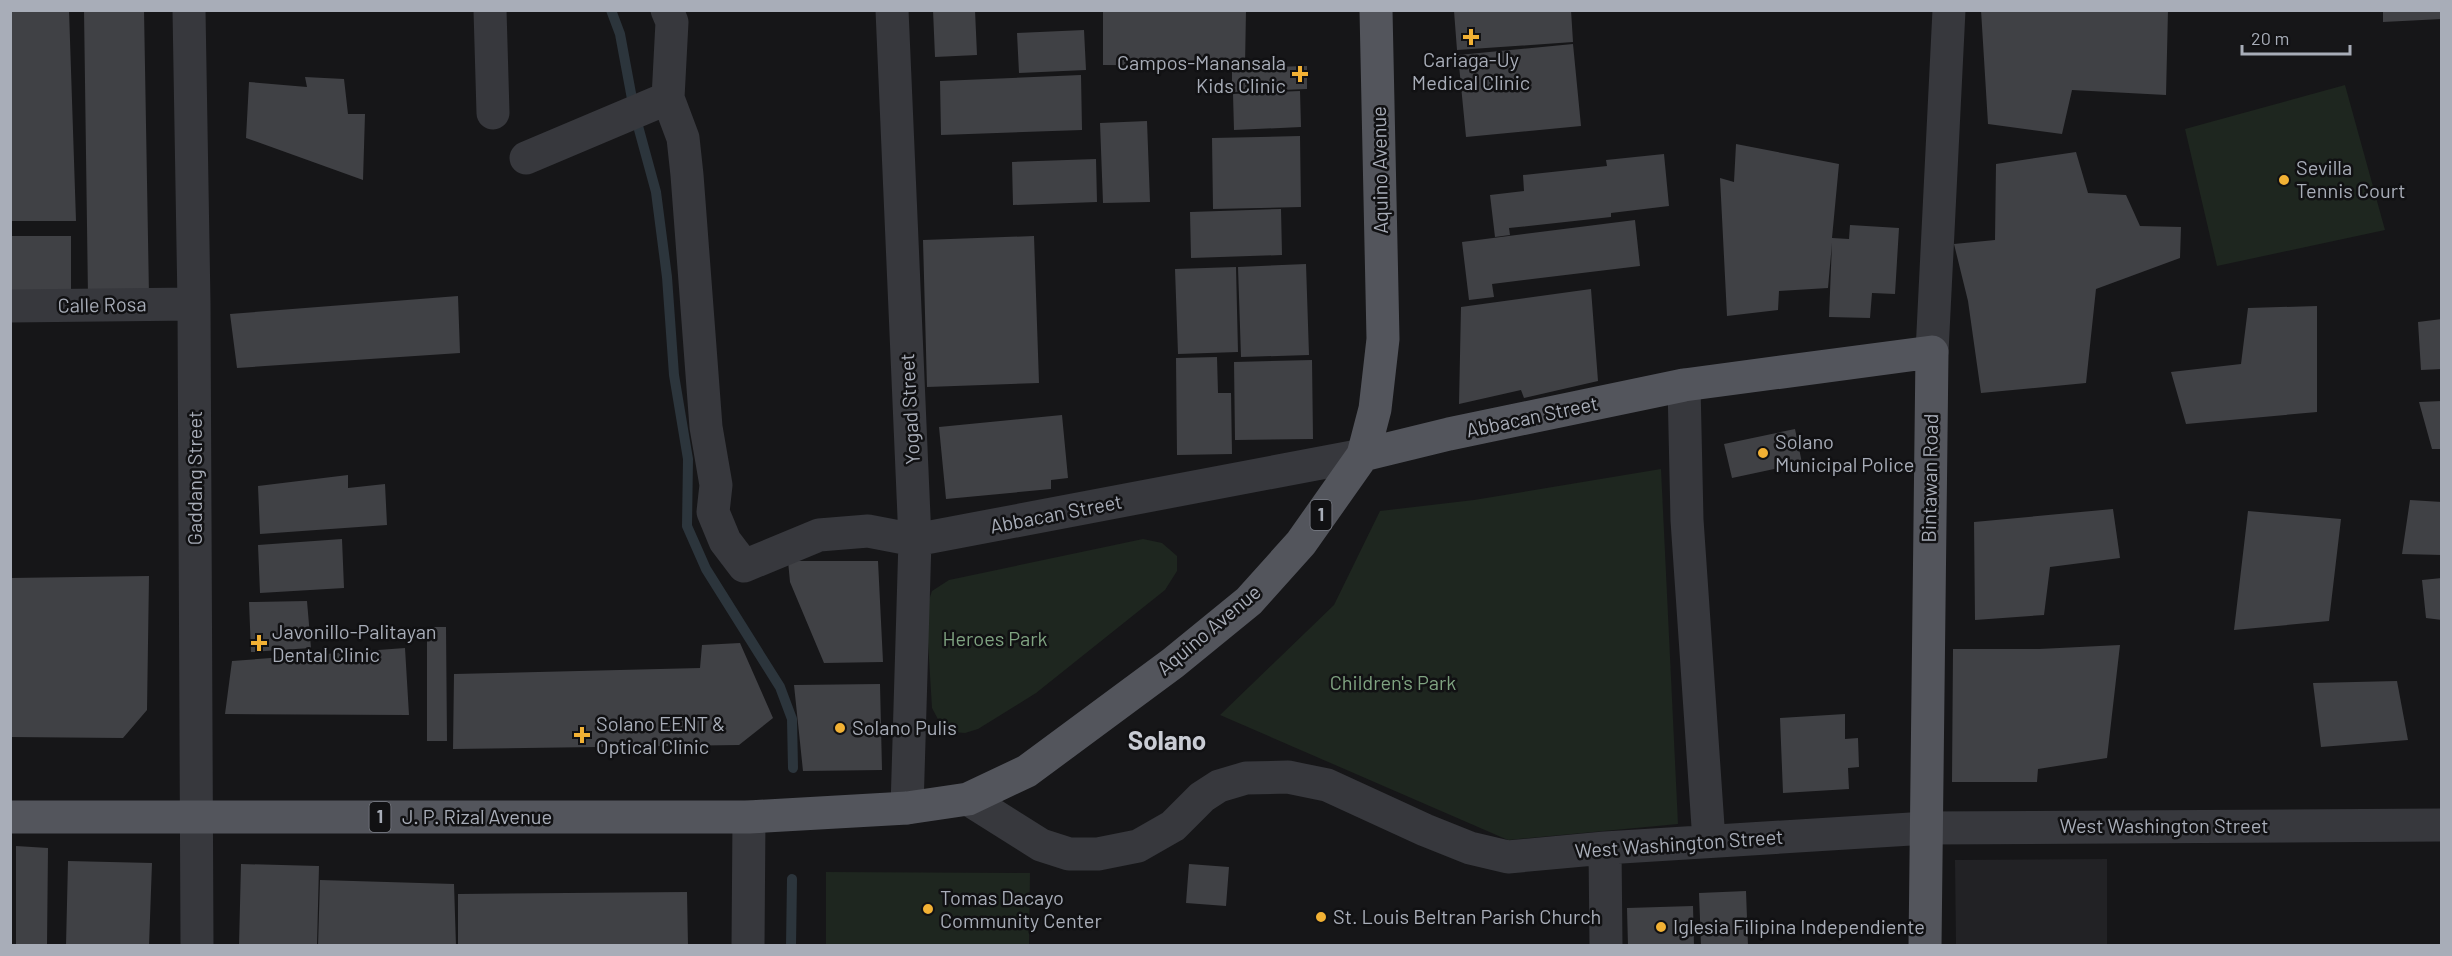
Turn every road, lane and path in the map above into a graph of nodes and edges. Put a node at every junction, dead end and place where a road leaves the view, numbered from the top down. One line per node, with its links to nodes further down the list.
1 (189, 10): 10 (street, Gaddang Street)
2 (490, 10): 8 (street)
3 (667, 10): 7 (street, Abbacan Street)
4 (892, 10): 15 (street, Yogad Street)
5 (1376, 10): 14 (main road, Aquino Avenue / 1)
6 (1949, 10): 12 (street, Bintawan Road)
7 (663, 100): 9 (street); 15 (street, Abbacan Street)
8 (493, 114)
9 (526, 158)
10 (194, 304): 11 (street, Calle Rosa); 19 (street, Gaddang Street)
11 (10, 306)
12 (1932, 352): 13 (main road, Abbacan Street); 22 (main road, Bintawan Road)
13 (1684, 385): 14 (main road, Abbacan Street); 23 (street)
14 (1363, 455): 15 (street, Abbacan Street); 16 (main road, Aquino Avenue / 1)
15 (915, 540): 17 (street, Yogad Street)
16 (968, 799): 17 (main road, Aquino Avenue / 1); 24 (street, West Washington Street)
17 (907, 808): 20 (main road, J. P. Rizal Avenue / 1)
18 (10, 817): 19 (main road, J. P. Rizal Avenue / 1)
19 (196, 817): 20 (main road, J. P. Rizal Avenue / 1); 25 (street, Gaddang Street)
20 (749, 817): 26 (street)
21 (2442, 825): 22 (street, West Washington Street)
22 (1927, 828): 23 (street, West Washington Street); 28 (main road, Bintawan Road)
23 (1709, 841): 24 (street, West Washington Street)
24 (1605, 848): 27 (street)
25 (197, 945)
26 (748, 945)
27 (1606, 945)
28 (1925, 945)

